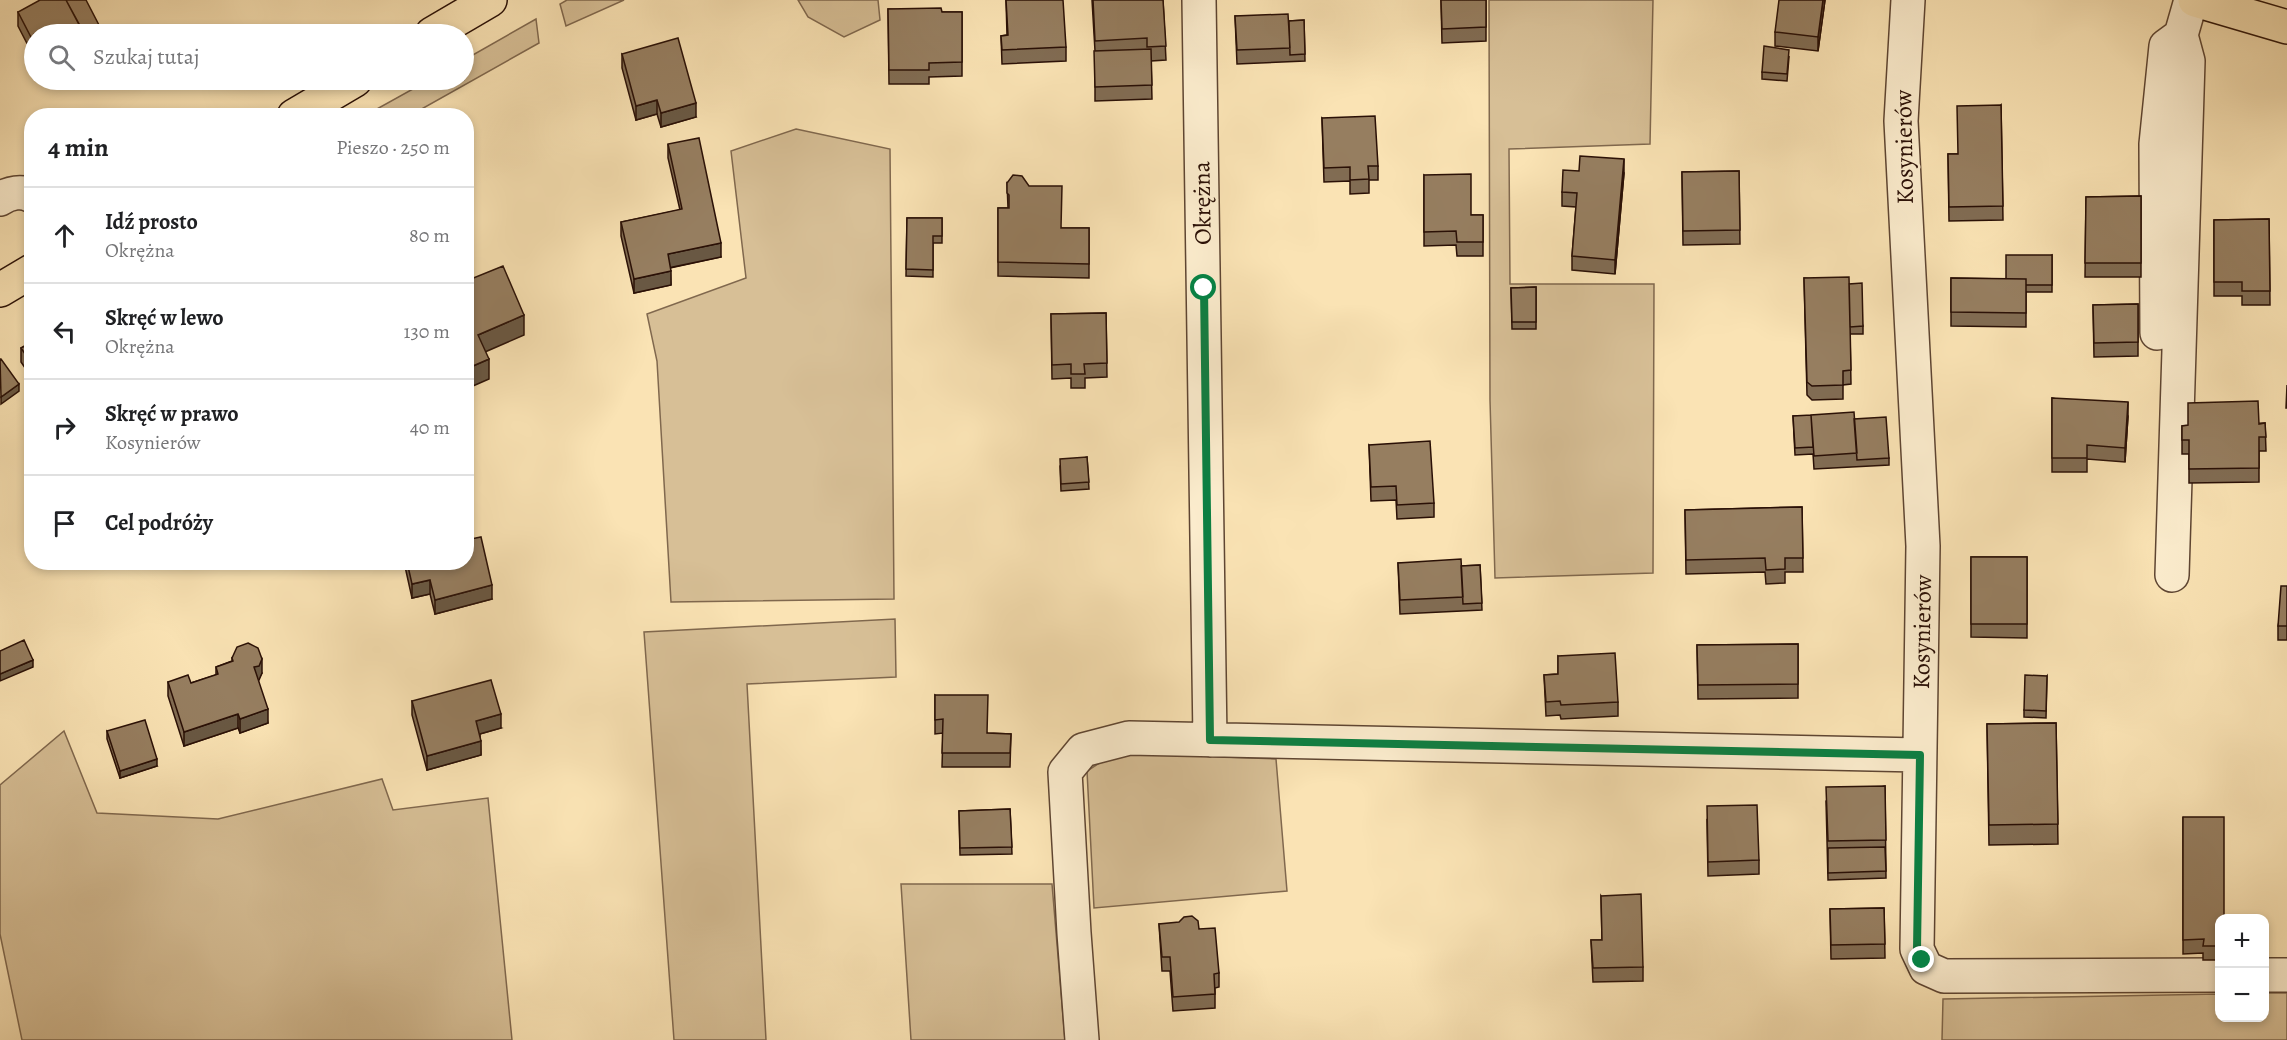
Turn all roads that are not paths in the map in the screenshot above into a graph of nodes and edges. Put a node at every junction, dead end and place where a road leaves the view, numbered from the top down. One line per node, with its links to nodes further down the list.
1 (490, 0): 5 (main road)
2 (1199, 0): 16 (street, Okrężna)
3 (1908, 0): 17 (street, Kosynierów)
4 (2193, 0): 6 (main road); 7 (street)
5 (449, 24)
6 (2287, 27)
7 (2181, 35): 14 (street); 15 (street)
8 (338, 90): 9 (main road)
9 (308, 108)
10 (24, 193): 11 (street)
11 (0, 199)
12 (24, 276): 13 (main road)
13 (0, 290)
14 (2157, 333)
15 (2172, 575)
16 (1210, 740): 17 (street); 21 (street)
17 (1920, 755): 18 (street, Kosynierów)
18 (2215, 975)
19 (2269, 975): 20 (street)
20 (2287, 975)
21 (1082, 1040)

